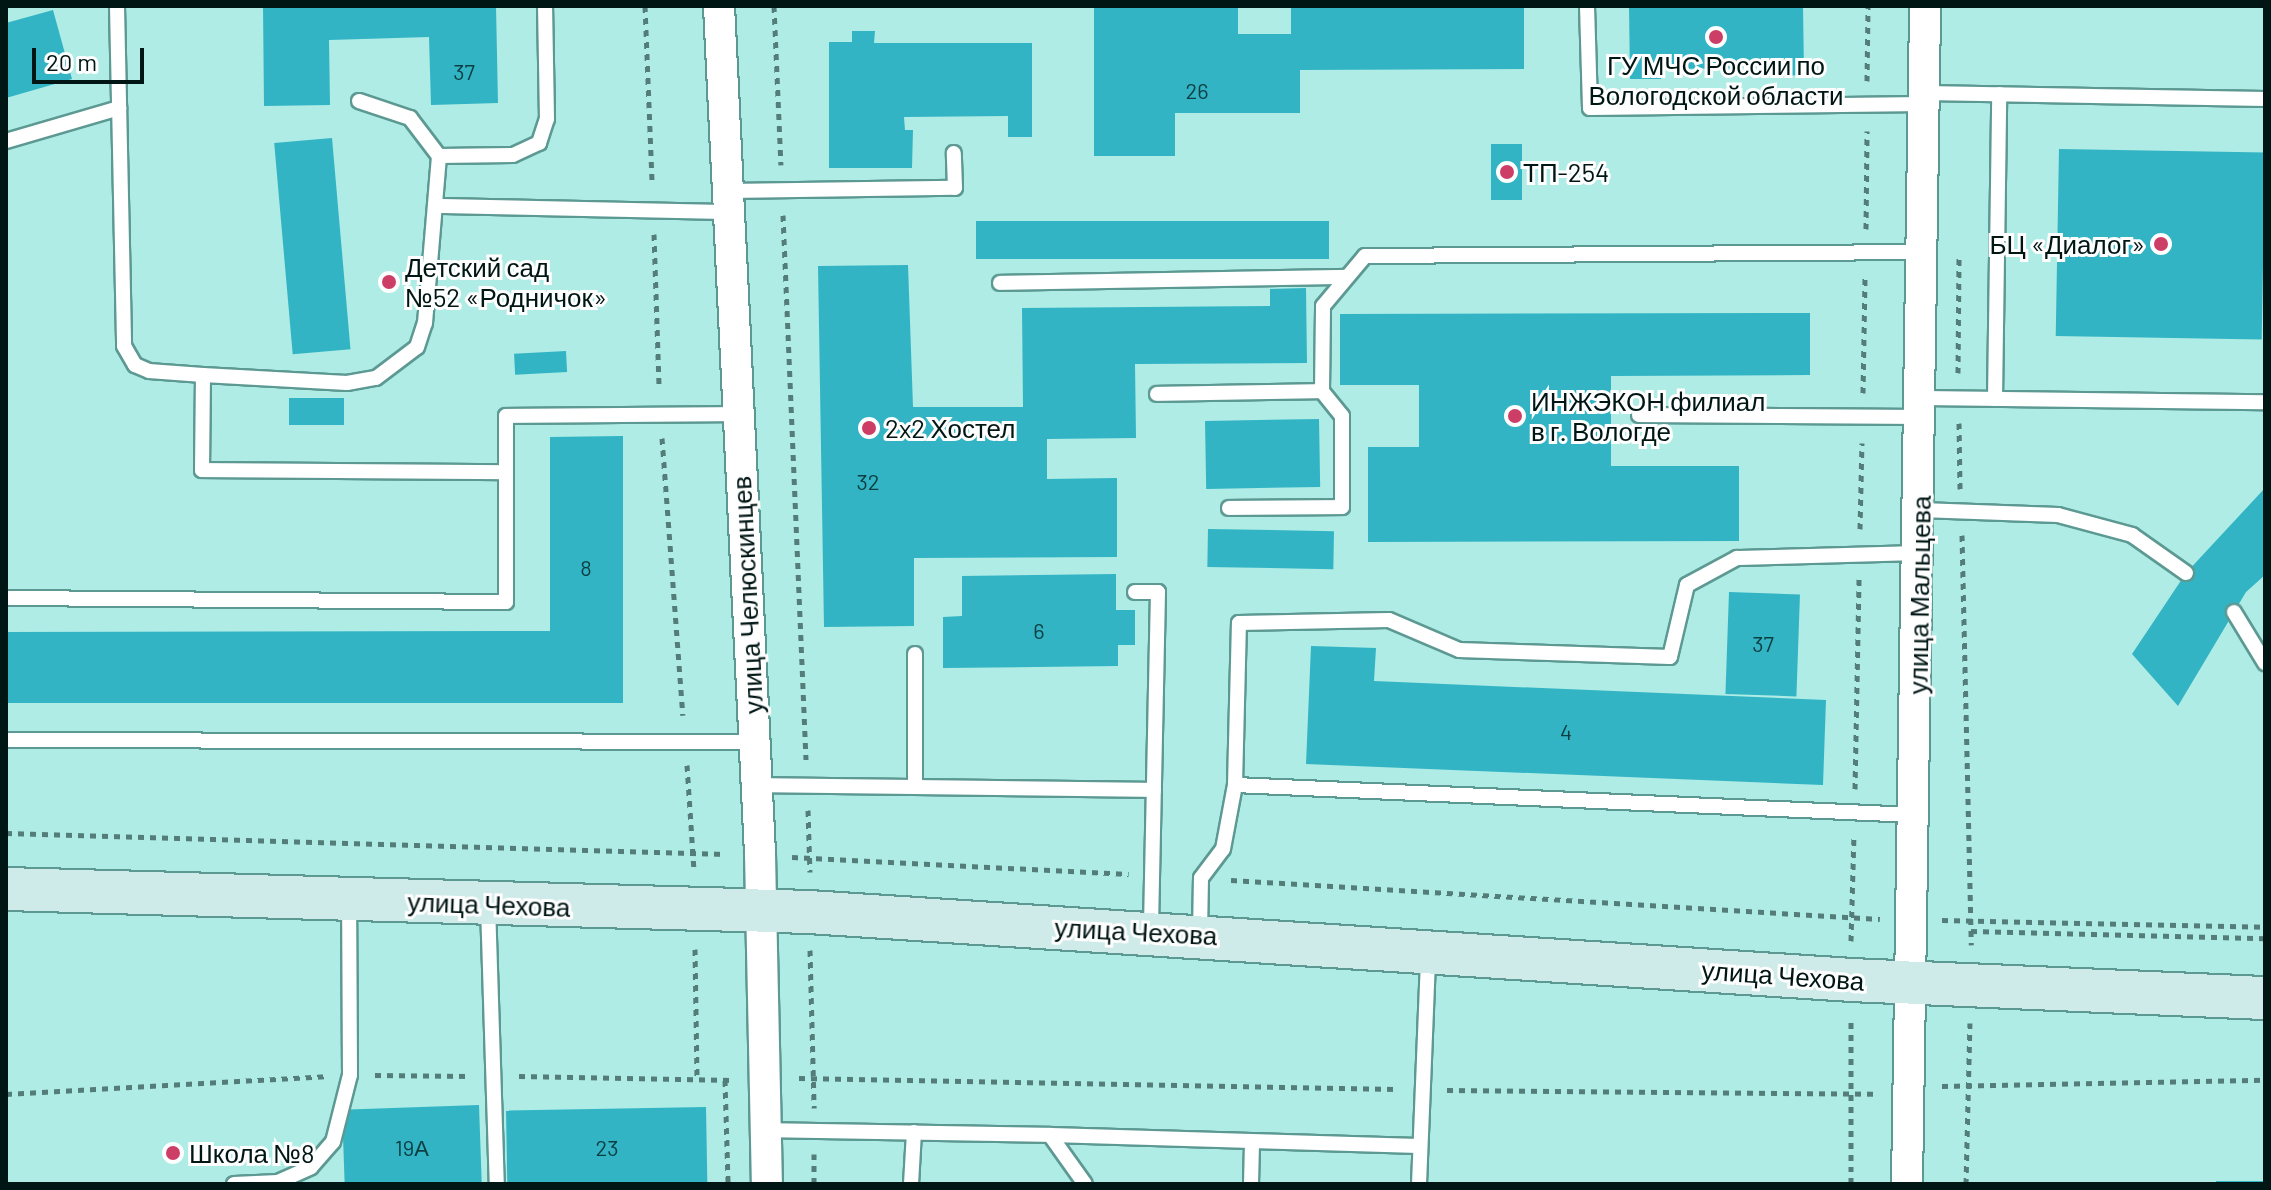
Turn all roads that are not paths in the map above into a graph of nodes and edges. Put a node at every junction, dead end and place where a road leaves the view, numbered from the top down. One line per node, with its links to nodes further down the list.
1 (117, 6): 10 (lane)
2 (545, 6): 13 (lane)
3 (719, 6): 14 (street, улица Челюскинцев)
4 (1587, 6): 7 (lane)
5 (1925, 6): 7 (street, улица Мальцева)
6 (1999, 94): 7 (lane); 8 (lane); 22 (lane)
7 (1925, 99): 16 (street, улица Мальцева)
8 (2265, 99)
9 (359, 101): 13 (lane)
10 (119, 108): 11 (lane); 19 (lane)
11 (6, 141)
12 (954, 153): 14 (lane)
13 (439, 156): 15 (lane)
14 (728, 202): 15 (lane); 25 (street, улица Челюскинцев)
15 (438, 206): 19 (lane)
16 (1924, 252): 17 (lane); 24 (street, улица Мальцева)
17 (1345, 277): 18 (lane); 20 (lane)
18 (1000, 283)
19 (203, 375): 27 (lane)
20 (1322, 391): 21 (lane); 28 (lane)
21 (1157, 394)
22 (1995, 399): 23 (lane); 24 (lane)
23 (2265, 402)
24 (1923, 408): 26 (lane); 29 (street, улица Мальцева)
25 (739, 414): 27 (lane); 38 (street, улица Челюскинцев)
26 (1639, 415)
27 (506, 472): 33 (lane)
28 (1229, 508)
29 (1921, 510): 30 (street, улица Мальцева); 31 (lane)
30 (1921, 553): 40 (lane); 43 (street, улица Мальцева)
31 (2186, 573)
32 (1135, 592): 42 (lane)
33 (6, 598)
34 (2234, 612): 36 (lane)
35 (915, 654): 41 (lane)
36 (2265, 663)
37 (6, 740): 38 (lane)
38 (755, 742): 39 (street, улица Челюскинцев)
39 (756, 785): 41 (lane); 47 (street, улица Челюскинцев)
40 (1235, 785): 43 (lane); 49 (lane)
41 (915, 787): 42 (lane)
42 (1154, 790): 48 (lane)
43 (1915, 815): 51 (street, улица Мальцева)
44 (6, 889): 45 (street, улица Чехова)
45 (349, 900): 46 (street, улица Чехова); 58 (lane)
46 (488, 904): 47 (street, улица Чехова); 59 (lane)
47 (762, 912): 48 (street, улица Чехова); 53 (street, улица Челюскинцев)
48 (1151, 932): 49 (street, улица Чехова)
49 (1200, 934): 50 (street, улица Чехова)
50 (1428, 951): 51 (street, улица Чехова); 57 (lane)
51 (1910, 981): 52 (street, улица Чехова); 65 (street, улица Мальцева)
52 (2265, 998)
53 (766, 1130): 54 (lane); 60 (street, улица Челюскинцев)
54 (914, 1132): 55 (lane); 61 (lane)
55 (1050, 1135): 56 (lane); 62 (lane)
56 (1252, 1143): 57 (lane); 63 (lane)
57 (1420, 1146): 64 (lane)
58 (234, 1184)
59 (497, 1184)
60 (767, 1184)
61 (911, 1184)
62 (1085, 1184)
63 (1251, 1184)
64 (1419, 1184)
65 (1907, 1184)

